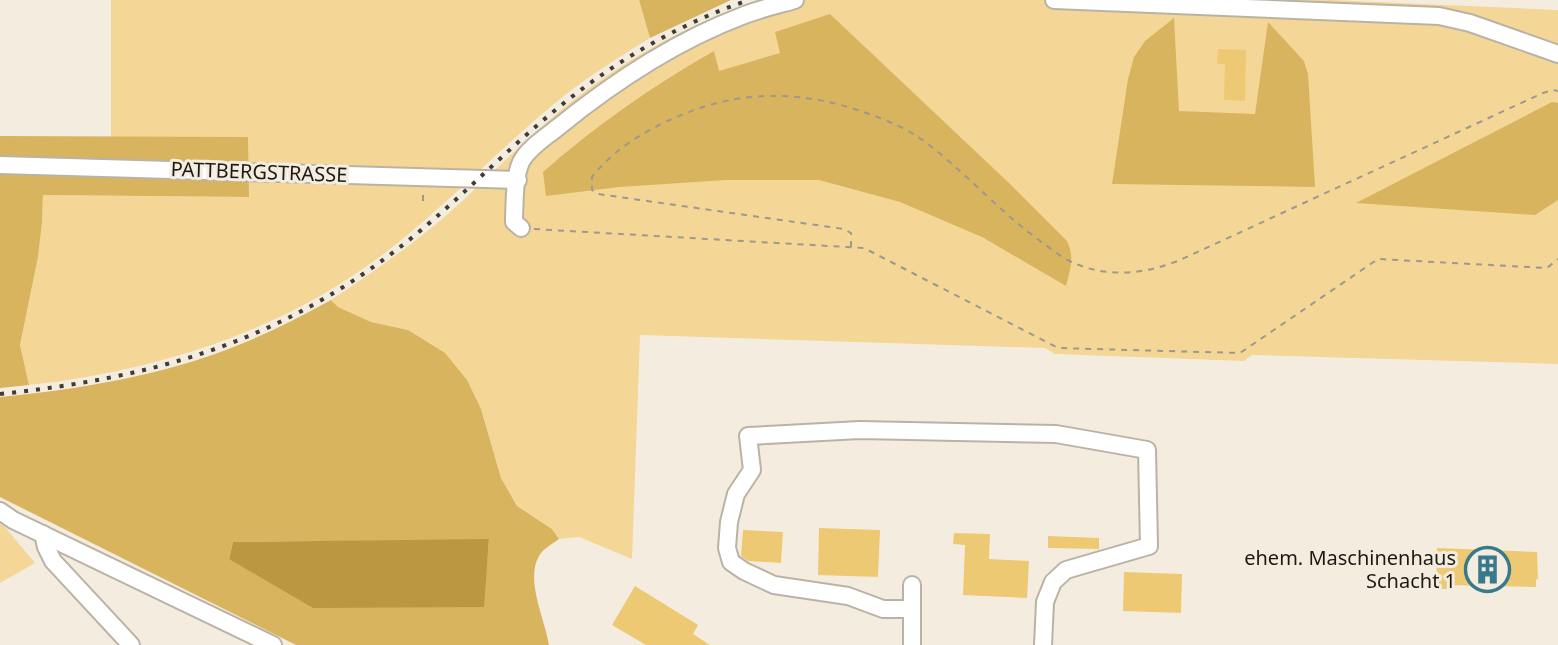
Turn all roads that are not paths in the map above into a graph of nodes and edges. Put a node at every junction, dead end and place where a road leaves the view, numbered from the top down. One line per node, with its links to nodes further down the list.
1 (795, 0): 5 (street)
2 (1054, 0): 3 (street)
3 (1558, 54)
4 (0, 165): 5 (street, PATTBERGSTRASSE)
5 (518, 180): 6 (street)
6 (521, 228)
7 (0, 511): 8 (street)
8 (43, 534): 11 (street); 12 (street)
9 (912, 585): 10 (street)
10 (912, 609): 13 (street); 14 (street)
11 (131, 645)
12 (273, 645)
13 (912, 645)
14 (1043, 645)

